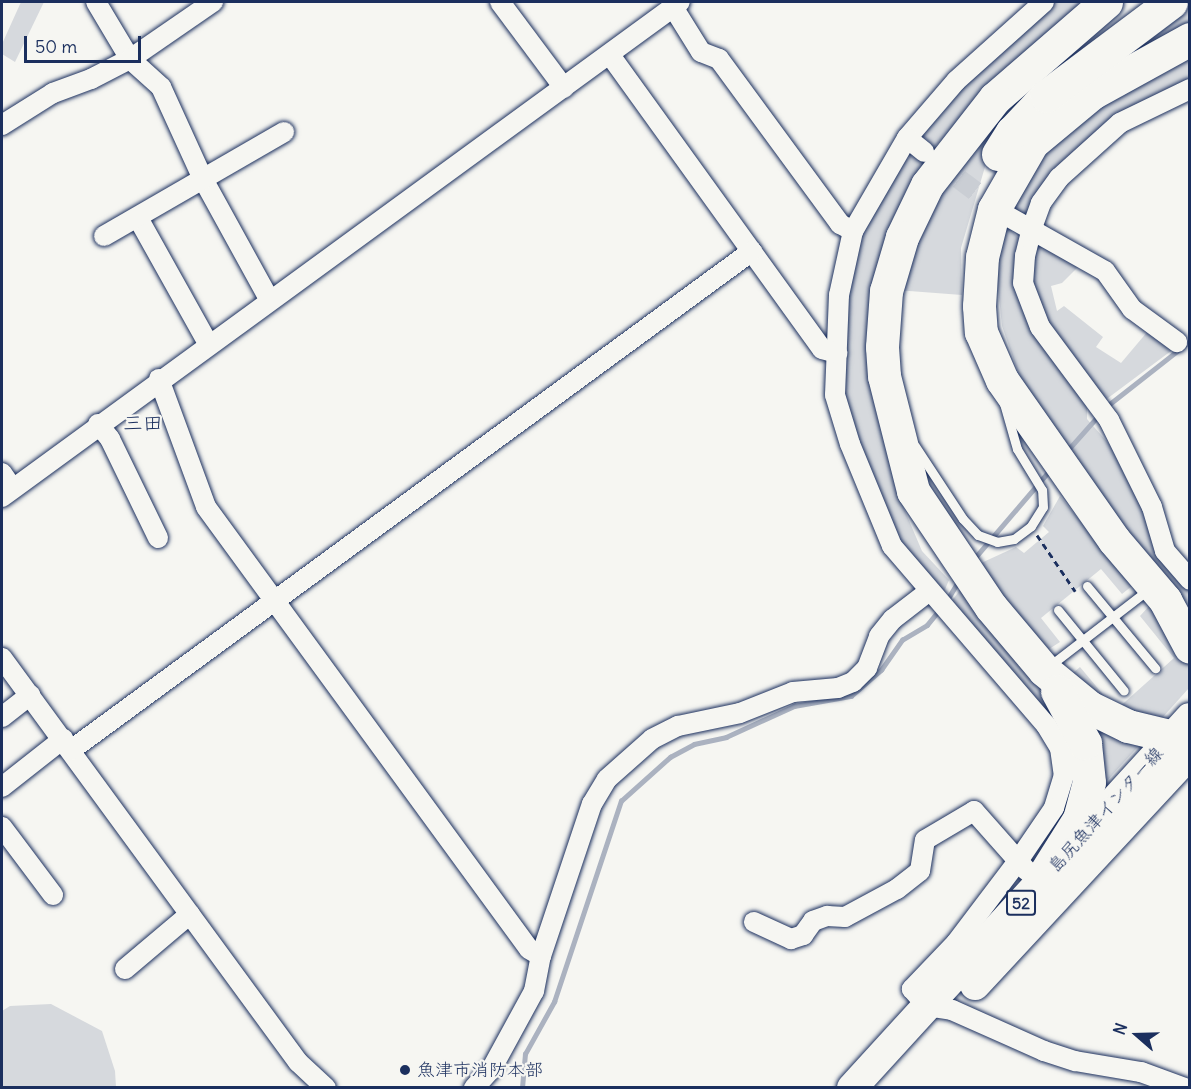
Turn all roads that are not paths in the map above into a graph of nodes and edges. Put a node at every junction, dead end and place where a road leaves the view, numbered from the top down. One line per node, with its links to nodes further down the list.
1 (96, 2): 11 (street)
2 (213, 2): 11 (street)
3 (500, 2): 12 (street)
4 (1044, 2): 16 (street)
5 (1106, 2): 19 (highway)
6 (1144, 2): 19 (highway)
7 (1171, 2): 27 (highway)
8 (676, 4): 10 (street); 23 (street)
9 (1190, 39): 27 (highway)
10 (610, 55): 12 (street); 25 (street)
11 (130, 59): 14 (street); 18 (street)
12 (564, 88): 26 (street)
13 (1190, 89): 22 (street)
14 (2, 125)
15 (284, 132): 18 (street)
16 (907, 138): 17 (street); 23 (street)
17 (924, 152)
18 (203, 179): 21 (street); 26 (street)
19 (927, 185): 33 (highway)
20 (1009, 217): 22 (street)
21 (138, 218): 24 (street); 29 (street)
22 (1032, 228): 28 (street); 38 (street)
23 (853, 231): 30 (street)
24 (104, 236)
25 (752, 251): 30 (street); 40 (street)
26 (269, 299): 29 (street)
27 (981, 332): 32 (highway)
28 (1177, 342)
29 (208, 343): 31 (street)
30 (837, 353): 39 (street)
31 (159, 379): 34 (street); 40 (street)
32 (1002, 380): 33 (lane); 38 (highway)
33 (892, 418): 48 (highway)
34 (98, 424): 35 (street); 36 (street)
35 (5, 486)
36 (158, 538)
37 (1087, 586): 42 (lane)
38 (1169, 588): 42 (lane); 43 (highway); 45 (highway)
39 (928, 592): 56 (street); 60 (street)
40 (273, 600): 53 (street); 60 (street)
41 (1058, 610): 44 (lane)
42 (1114, 619): 44 (lane); 47 (lane)
43 (1190, 623)
44 (1084, 642): 48 (lane); 49 (lane)
45 (1190, 647)
46 (2, 658): 50 (street)
47 (1155, 668)
48 (1044, 670): 52 (highway); 56 (highway)
49 (1124, 691)
50 (30, 695): 51 (street); 53 (street)
51 (2, 717)
52 (1185, 738): 56 (main road, 島尻魚津インター線 / 52); 62 (main road, 島尻魚津インター線 / 52)
53 (67, 744): 54 (street); 58 (street)
54 (2, 787)
55 (2, 827): 57 (street)
56 (1028, 873): 59 (street); 62 (main road, 島尻魚津インター線 / 52)
57 (53, 895)
58 (190, 914): 61 (street); 63 (street)
59 (754, 922)
60 (541, 956): 64 (street)
61 (125, 969)
62 (940, 1008): 65 (main road, 島尻魚津インター線 / 52); 66 (main road, 島尻魚津インター線 / 52); 67 (street)
63 (327, 1088)
64 (474, 1088)
65 (852, 1088)
66 (881, 1088)
67 (1185, 1088)

